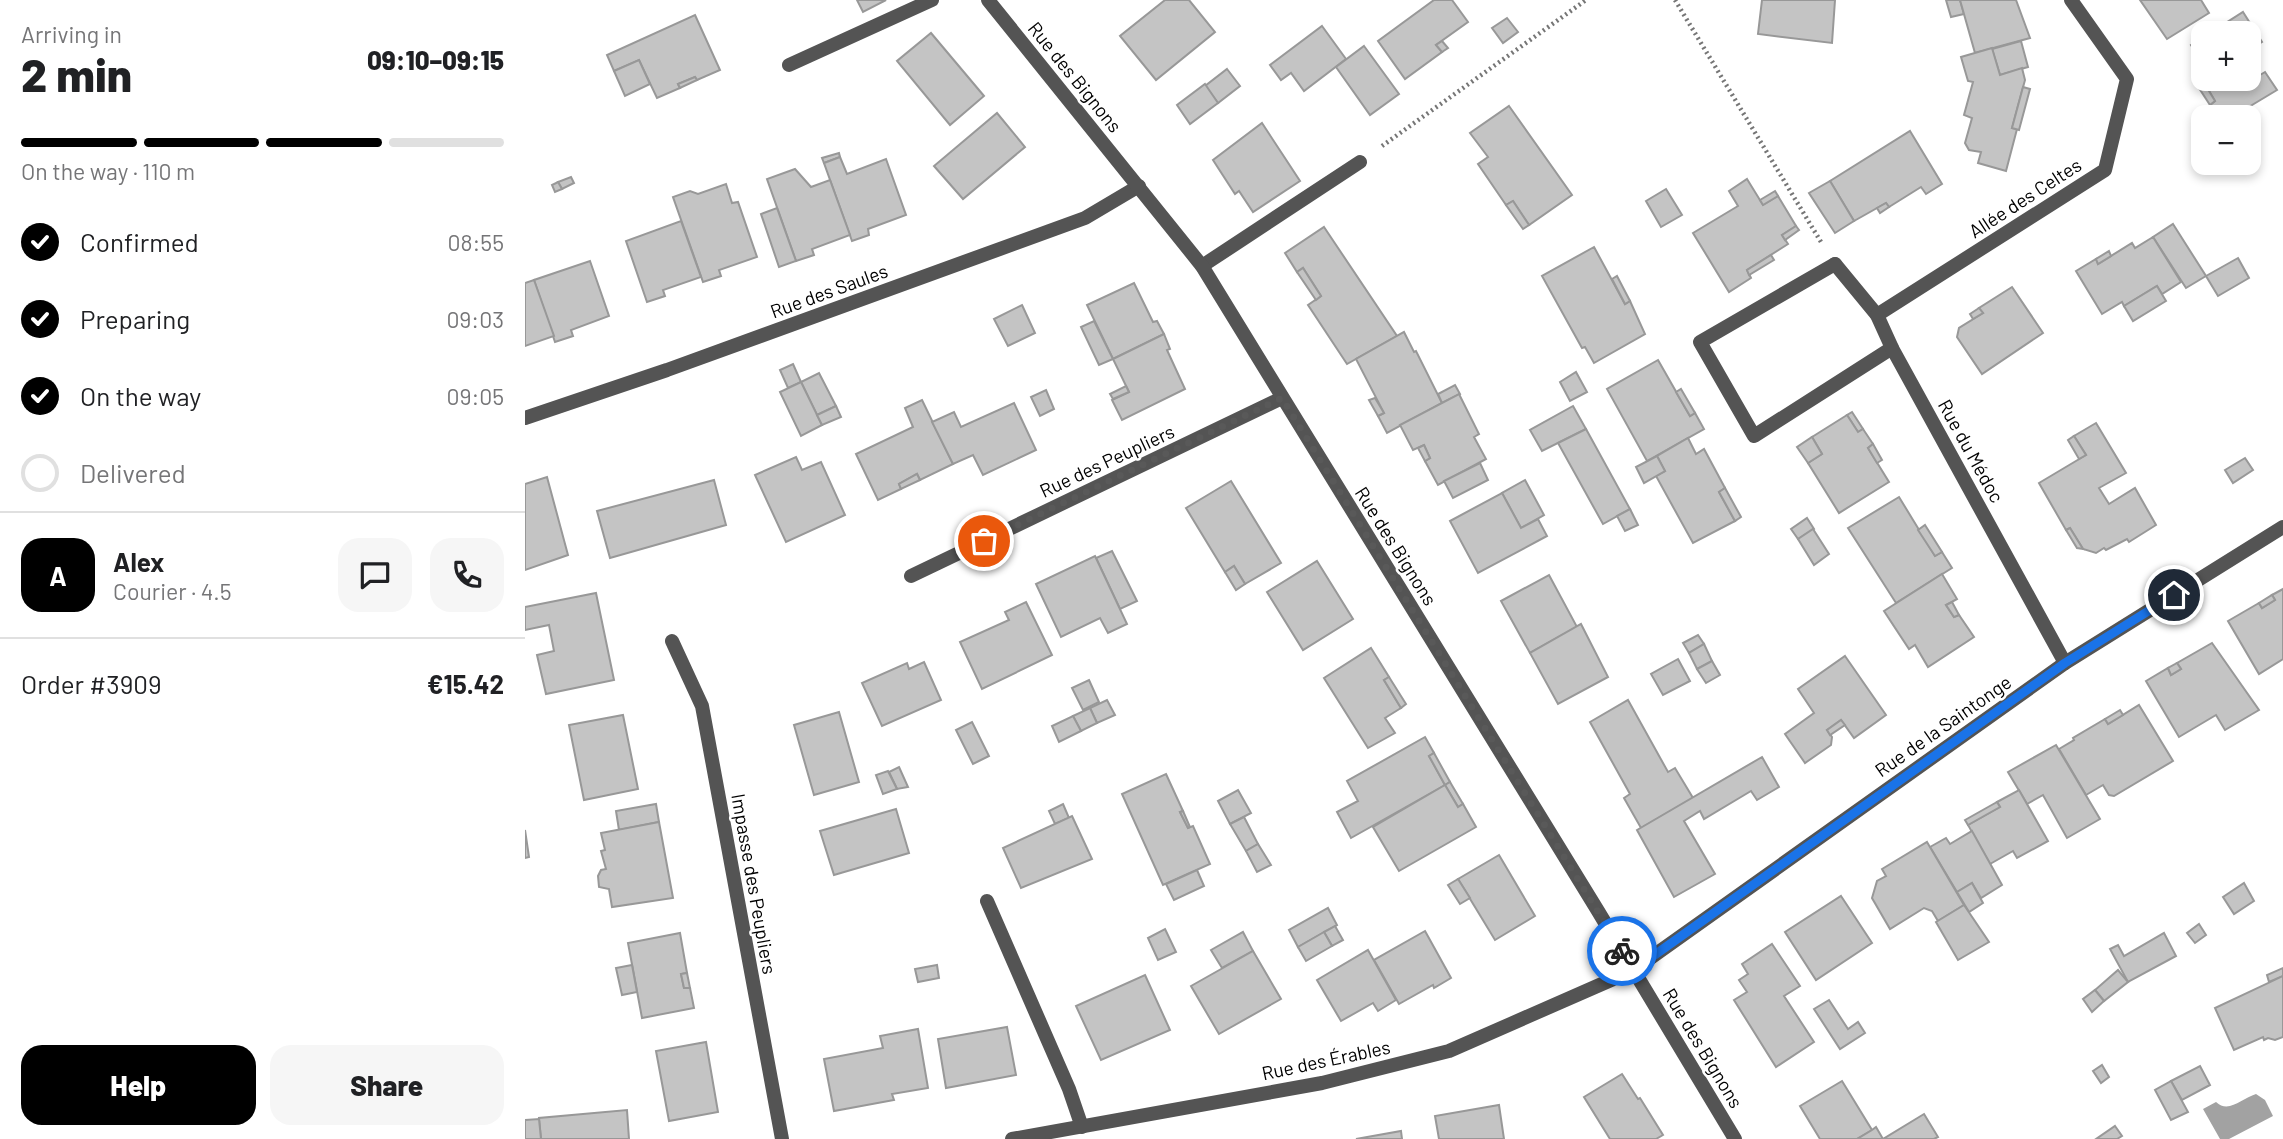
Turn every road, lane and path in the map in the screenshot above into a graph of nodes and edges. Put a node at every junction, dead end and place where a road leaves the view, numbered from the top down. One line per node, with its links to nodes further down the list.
1 (932, 0): 6 (street)
2 (988, 0): 8 (street, Rue des Bignons)
3 (1586, 0): 7 (path)
4 (1675, 0): 9 (path)
5 (2071, 0): 11 (street, Allée des Celtes)
6 (789, 65)
7 (1360, 162): 10 (street)
8 (1139, 186): 10 (street, Rue des Bignons); 14 (street, Rue des Saules)
9 (1835, 264): 11 (street, Rue du Médoc); 12 (street)
10 (1202, 266): 13 (street, Rue des Bignons)
11 (1877, 316): 12 (street, Rue du Médoc)
12 (1892, 348): 18 (street, Rue du Médoc)
13 (1282, 398): 16 (street, Rue des Peupliers); 20 (street, Rue des Bignons)
14 (525, 418)
15 (2283, 527): 18 (street, Rue de la Saintonge)
16 (911, 576)
17 (672, 641): 22 (street, Impasse des Peupliers)
18 (2065, 663): 20 (street, Rue de la Saintonge)
19 (987, 901): 21 (street)
20 (1633, 968): 21 (street, Rue des Érables); 24 (street, Rue des Bignons)
21 (1082, 1127): 23 (street, Rue des Érables)
22 (782, 1139)
23 (1011, 1139)
24 (1735, 1139)

